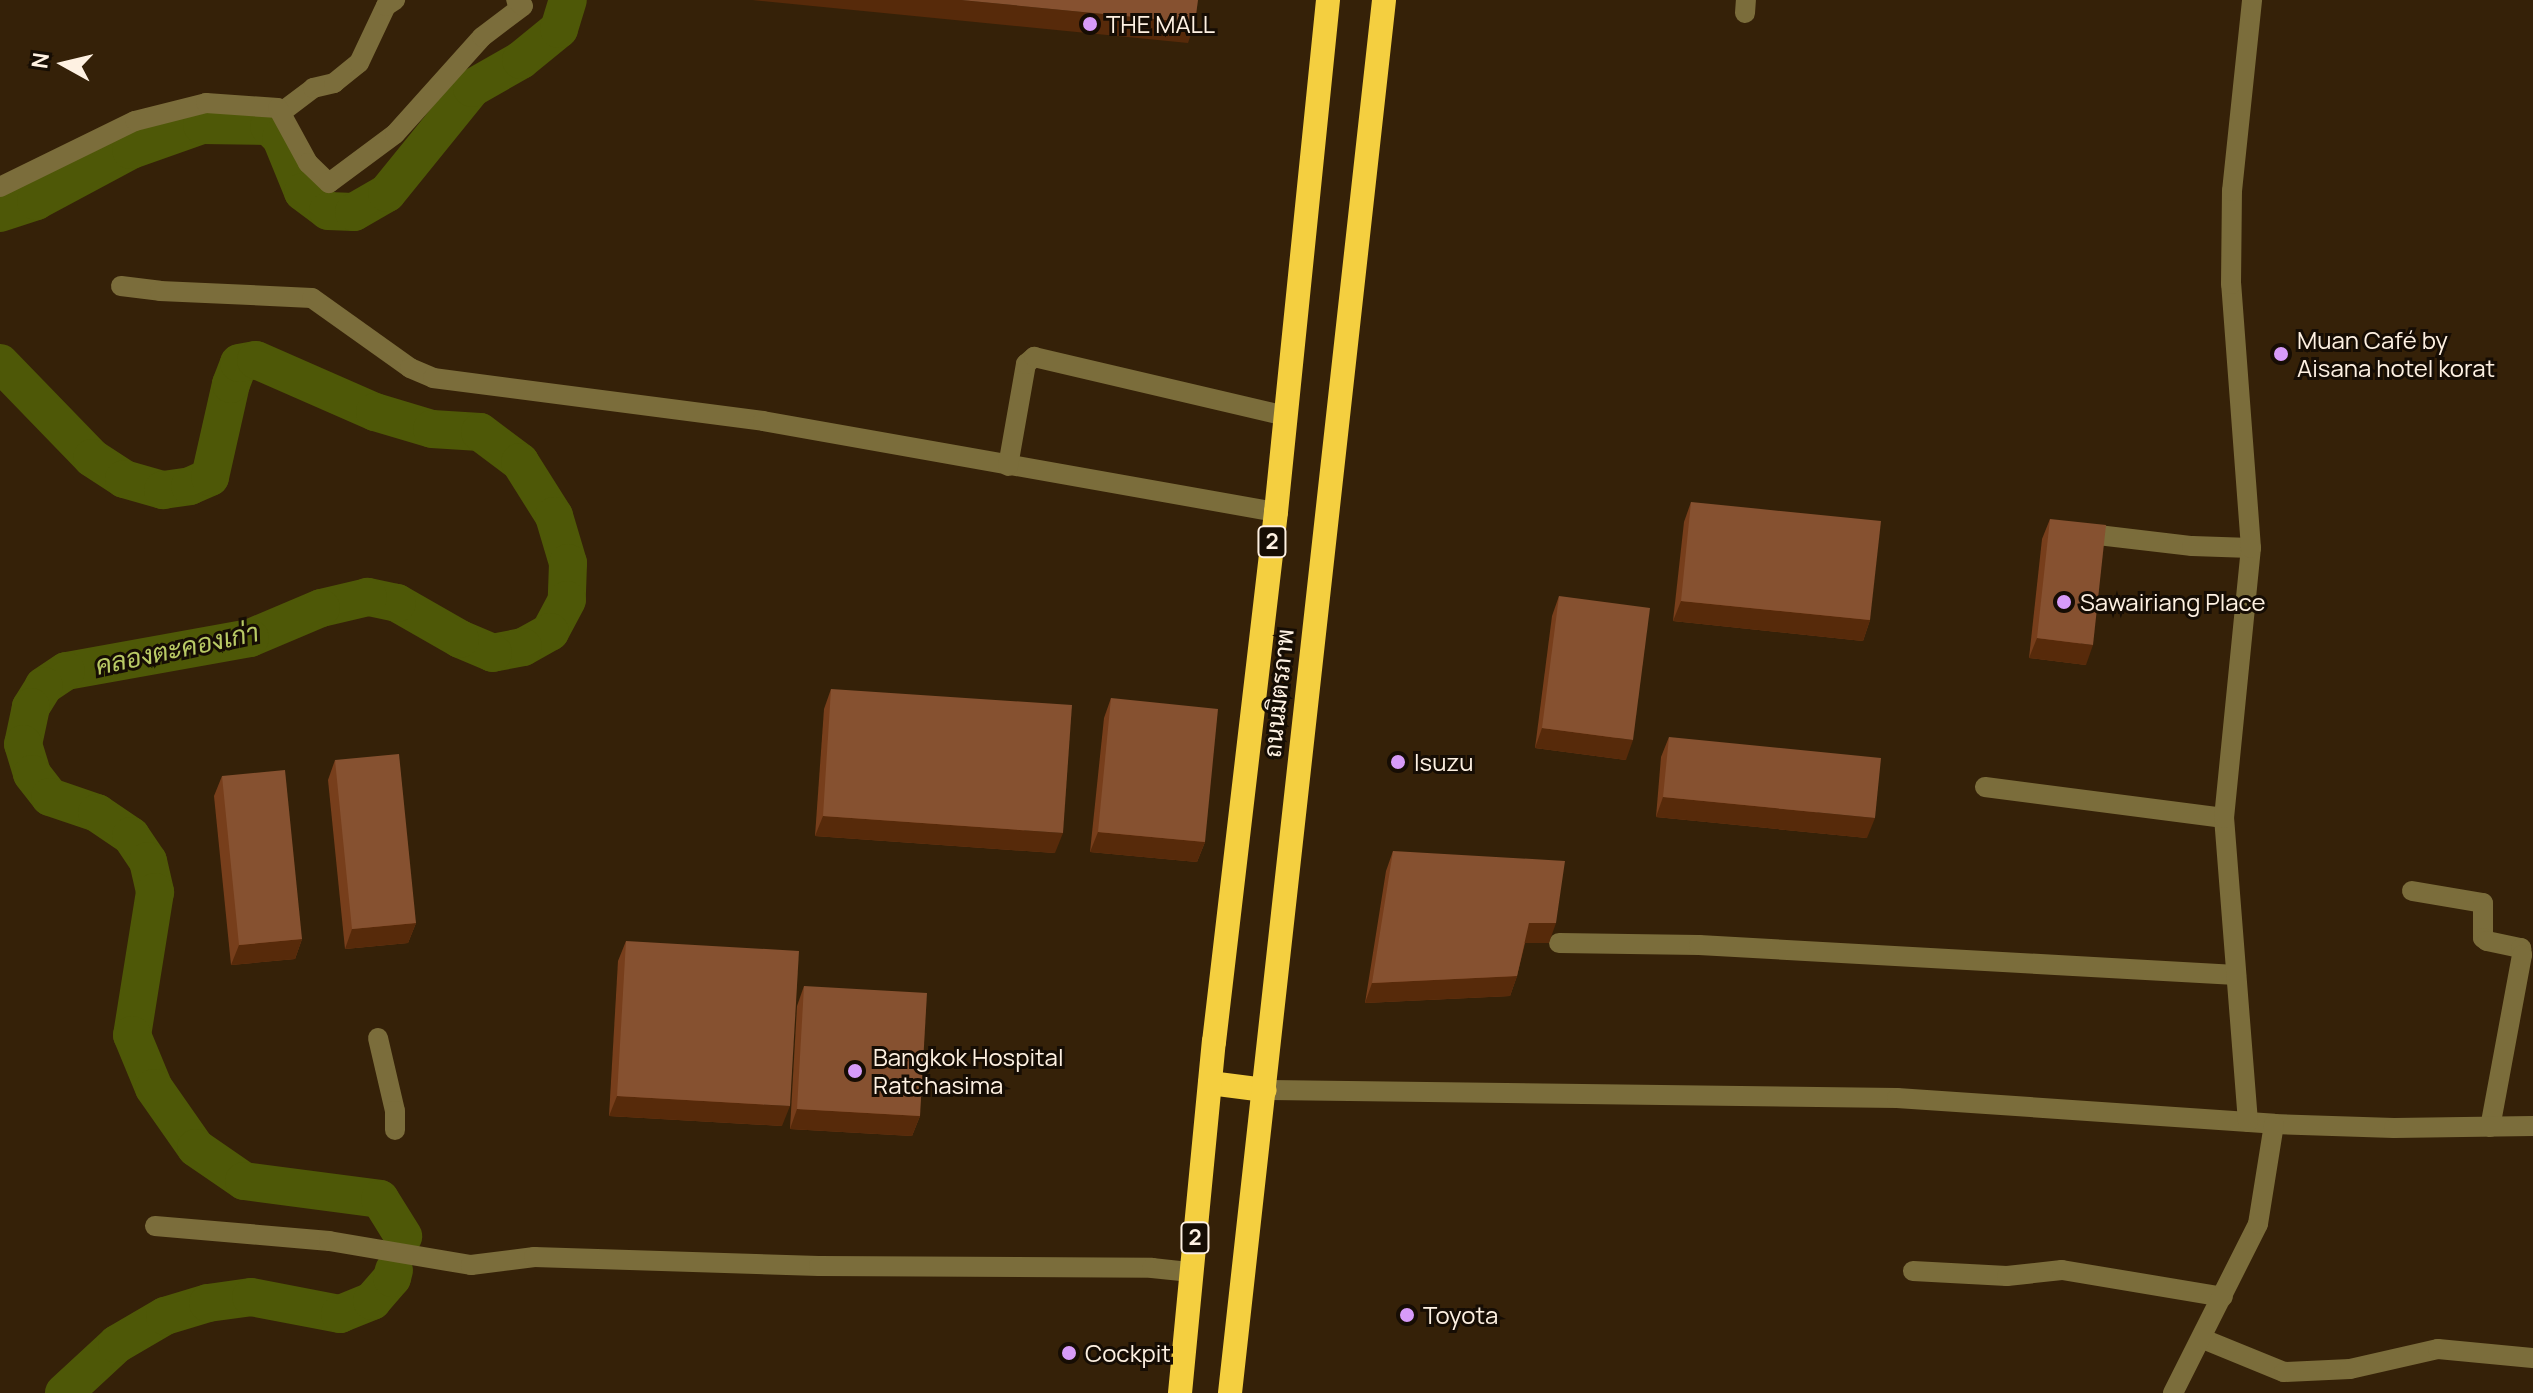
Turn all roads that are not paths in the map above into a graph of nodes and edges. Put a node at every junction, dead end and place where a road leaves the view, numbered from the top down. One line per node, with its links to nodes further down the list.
1 (395, 0): 6 (street)
2 (516, 0): 6 (street)
3 (1328, 0): 9 (highway, ถนนมิตรภาพ / 2)
4 (1384, 0): 21 (highway, ถนนมิตรภาพ / 2)
5 (2252, 0): 13 (street)
6 (283, 111): 7 (street)
7 (0, 187)
8 (121, 286): 10 (street)
9 (1286, 416): 10 (street); 11 (highway, ถนนมิตรภาพ / 2)
10 (1008, 466): 11 (street)
11 (1276, 512): 20 (highway, ถนนมิตรภาพ / 2)
12 (2098, 535): 13 (street)
13 (2251, 548): 15 (street)
14 (1985, 787): 15 (street)
15 (2224, 818): 18 (street)
16 (2412, 891): 25 (street)
17 (1559, 943): 18 (street)
18 (2236, 975): 22 (street)
19 (378, 1038): 26 (street)
20 (1210, 1083): 21 (highway); 29 (highway, ถนนมิตรภาพ / 2)
21 (1265, 1090): 22 (street); 34 (highway, ถนนมิตรภาพ / 2)
22 (2248, 1122): 23 (street)
23 (2274, 1124): 25 (street); 30 (street)
24 (2533, 1126): 25 (street)
25 (2490, 1127)
26 (395, 1130)
27 (155, 1226): 29 (street)
28 (1913, 1271): 30 (street)
29 (1191, 1272): 33 (highway, ถนนมิตรภาพ / 2)
30 (2223, 1297): 31 (street)
31 (2203, 1339): 32 (street); 35 (street)
32 (2533, 1358)
33 (1180, 1393)
34 (1230, 1393)
35 (2173, 1393)

